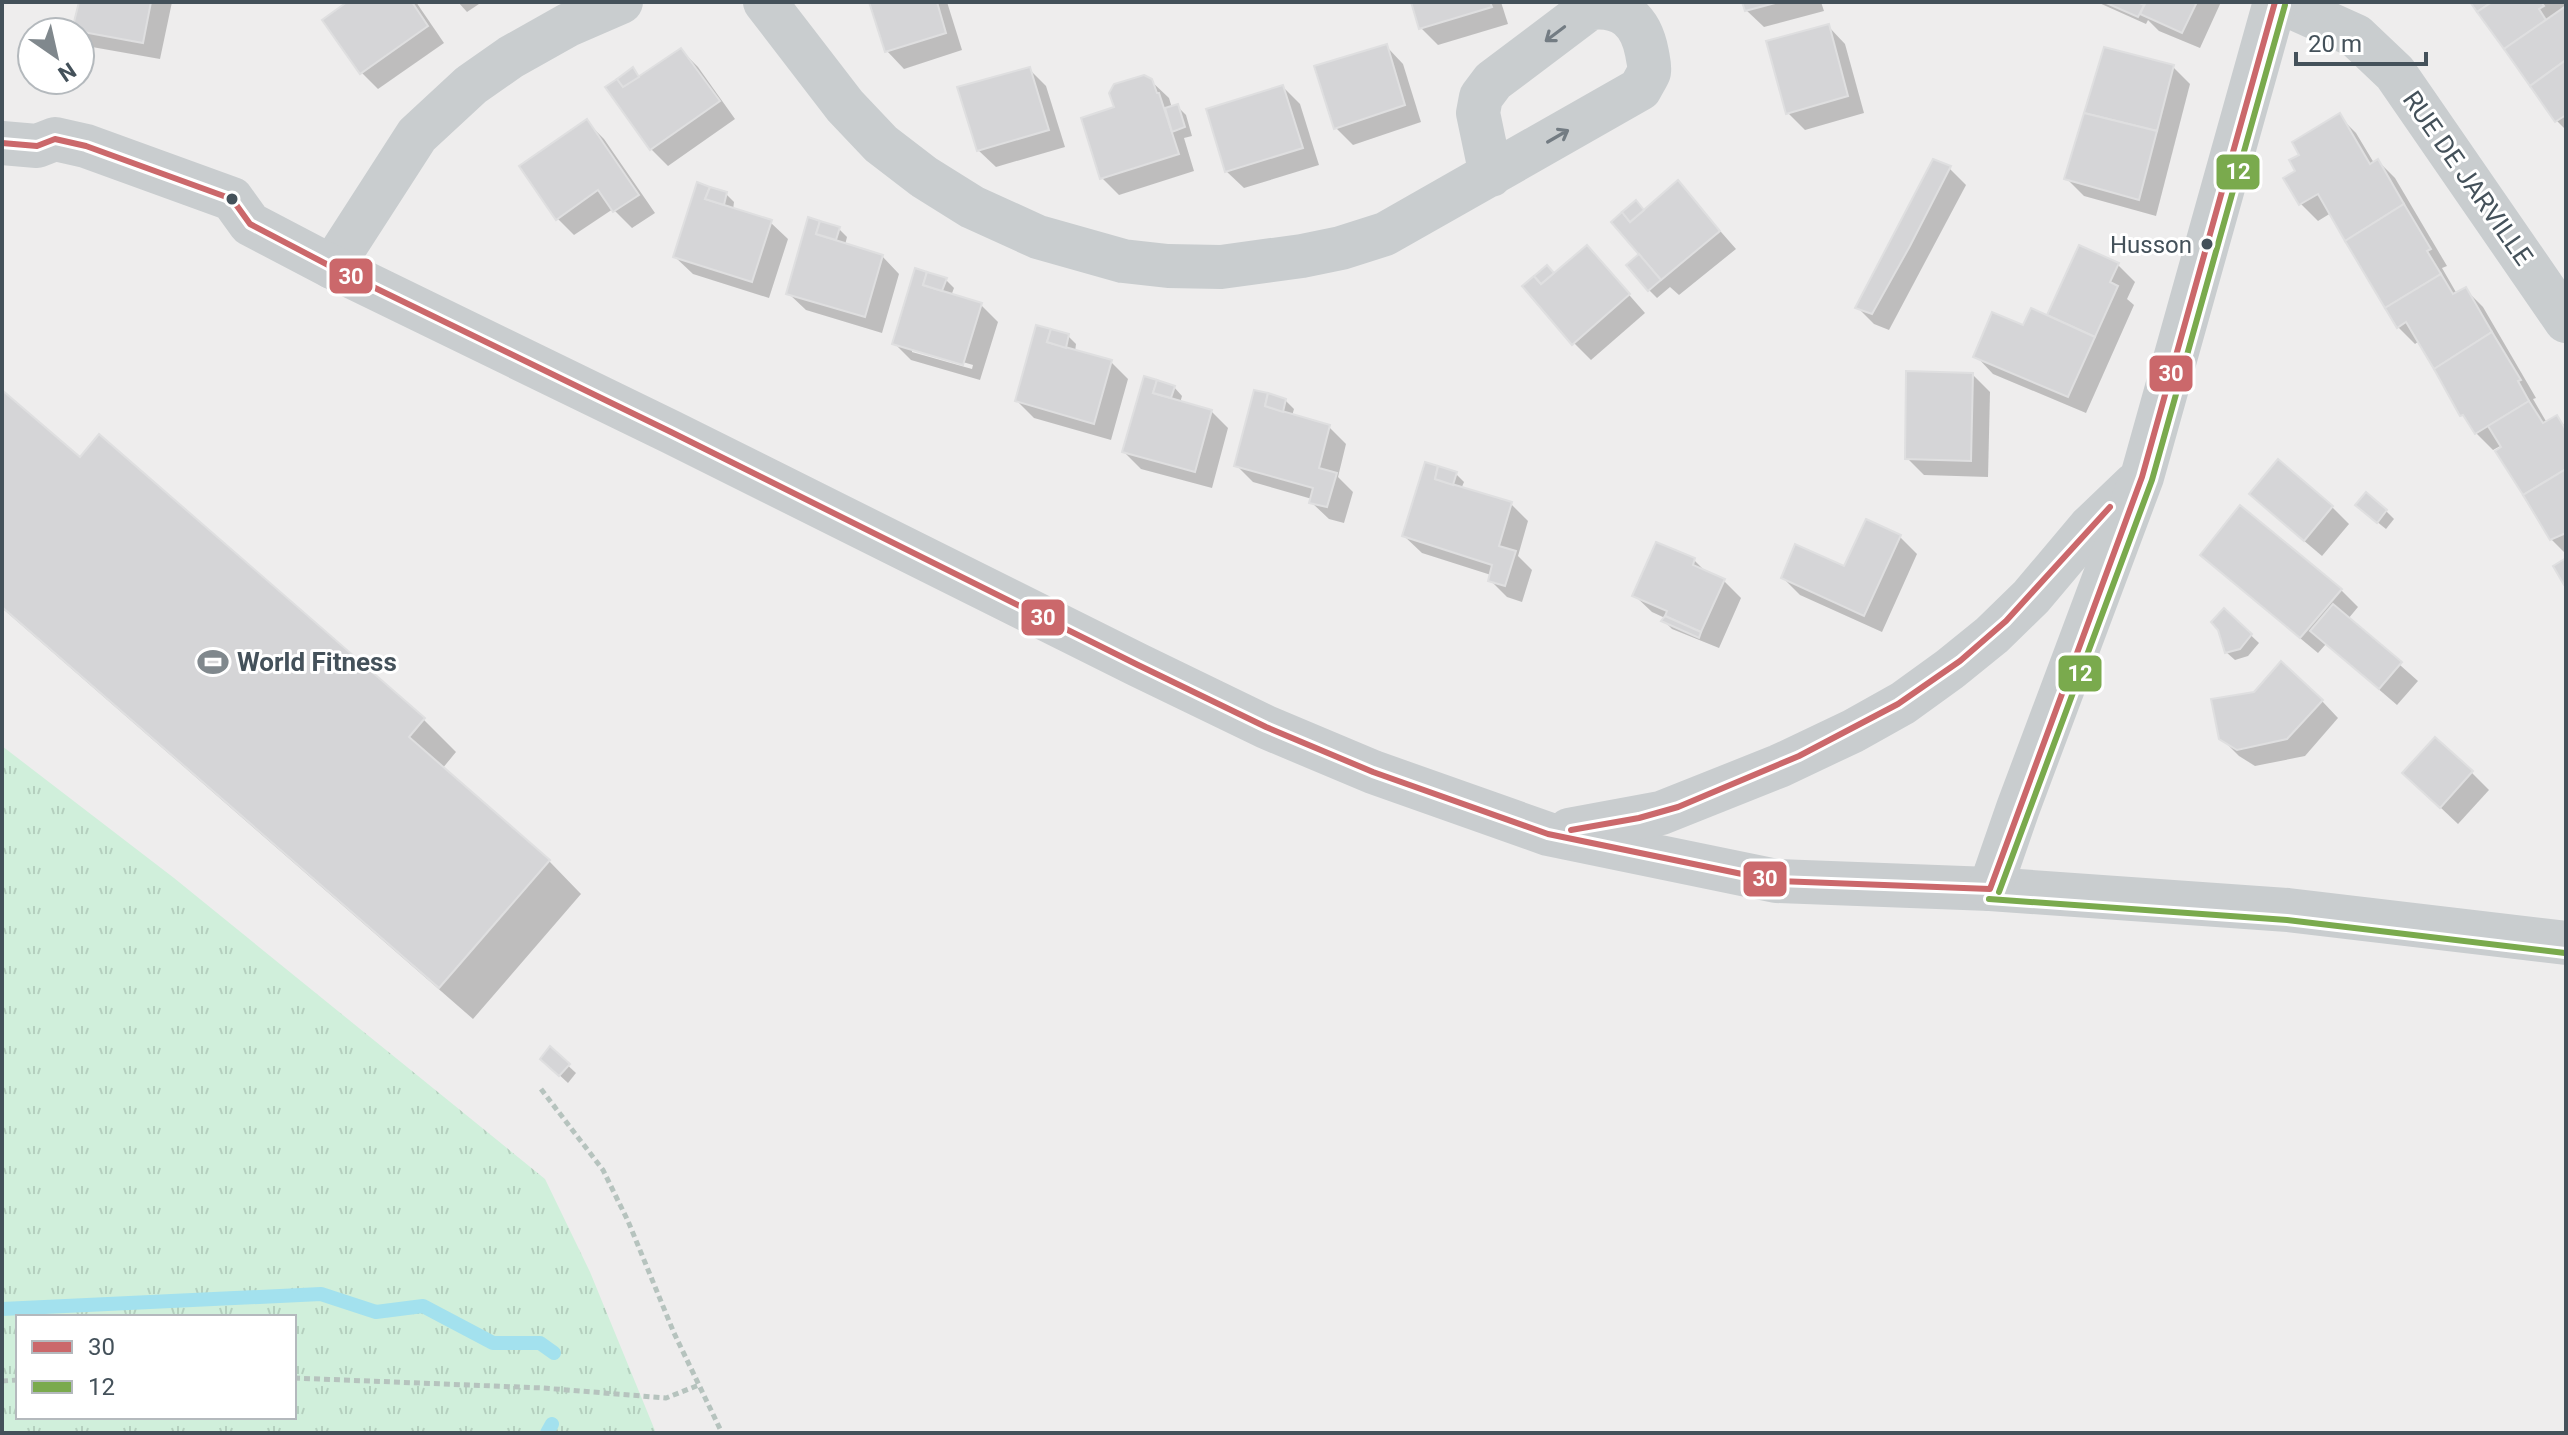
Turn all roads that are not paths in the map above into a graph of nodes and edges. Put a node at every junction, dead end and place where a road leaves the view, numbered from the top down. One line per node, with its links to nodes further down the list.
1 (621, 2): 6 (street)
2 (765, 2): 5 (street)
3 (2275, 2): 7 (street, RUE DE JARVILLE); 8 (street)
4 (20, 144): 6 (street)
5 (1491, 175)
6 (332, 267): 9 (street)
7 (2566, 321)
8 (2142, 477): 9 (street); 10 (street)
9 (1548, 834): 10 (street)
10 (1990, 889): 11 (street)
11 (2566, 943)

